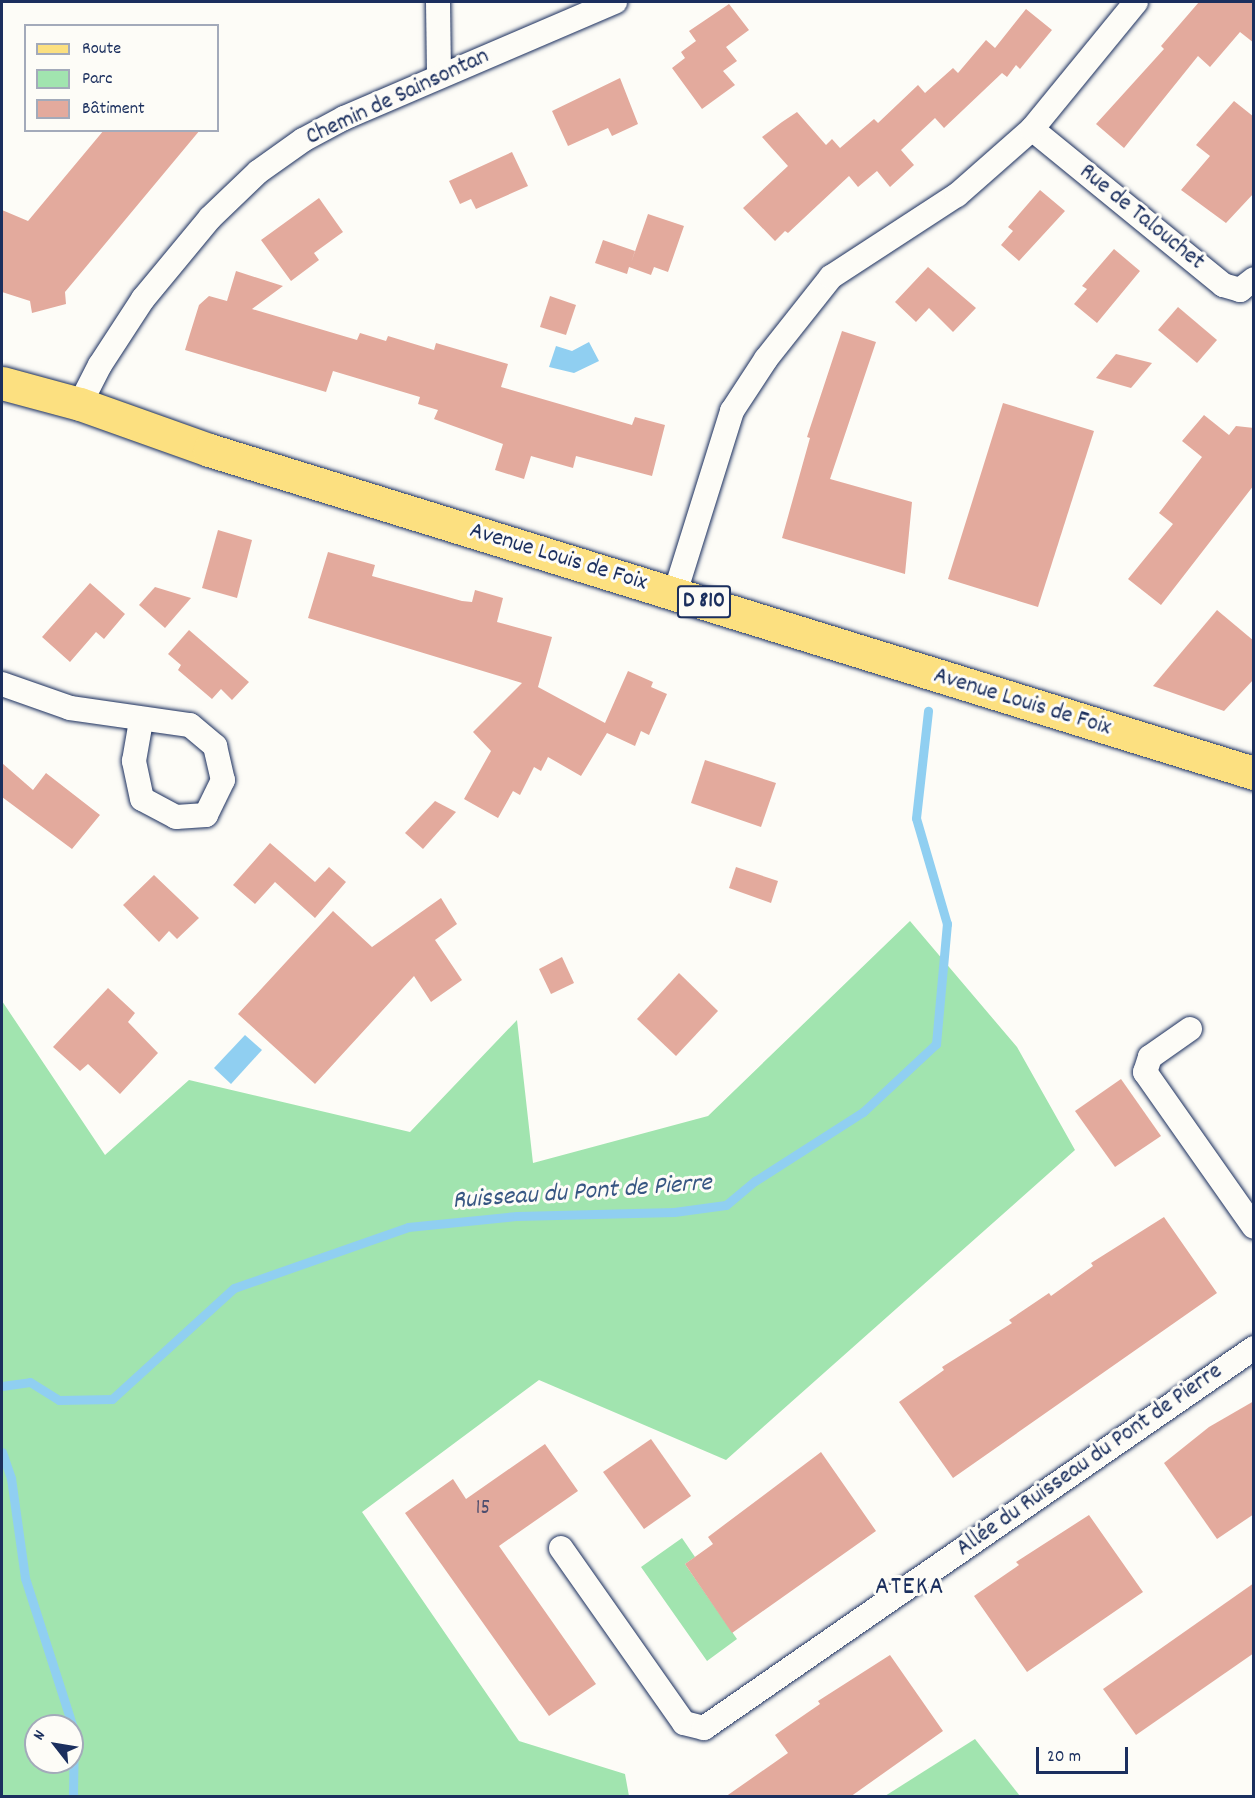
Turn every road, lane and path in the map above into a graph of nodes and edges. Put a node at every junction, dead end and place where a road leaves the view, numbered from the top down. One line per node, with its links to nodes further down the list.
1 (438, 2): 4 (street)
2 (615, 2): 4 (street, Chemin de Sainsontan)
3 (1136, 2): 5 (street)
4 (439, 75): 8 (street, Chemin de Sainsontan)
5 (1032, 129): 6 (street, Rue de Talouchet); 9 (street)
6 (1254, 279)
7 (2, 383): 8 (main road, Avenue Louis de Foix / D 810)
8 (80, 404): 9 (main road, Avenue Louis de Foix / D 810)
9 (675, 593): 12 (main road, Avenue Louis de Foix / D 810)
10 (2, 684): 11 (street)
11 (141, 721): 11 (street)
12 (1254, 773)
13 (1190, 1029): 14 (street)
14 (1254, 1227)
15 (1254, 1348): 16 (street, Allée du Ruisseau du Pont de Pierre)
16 (561, 1548)

